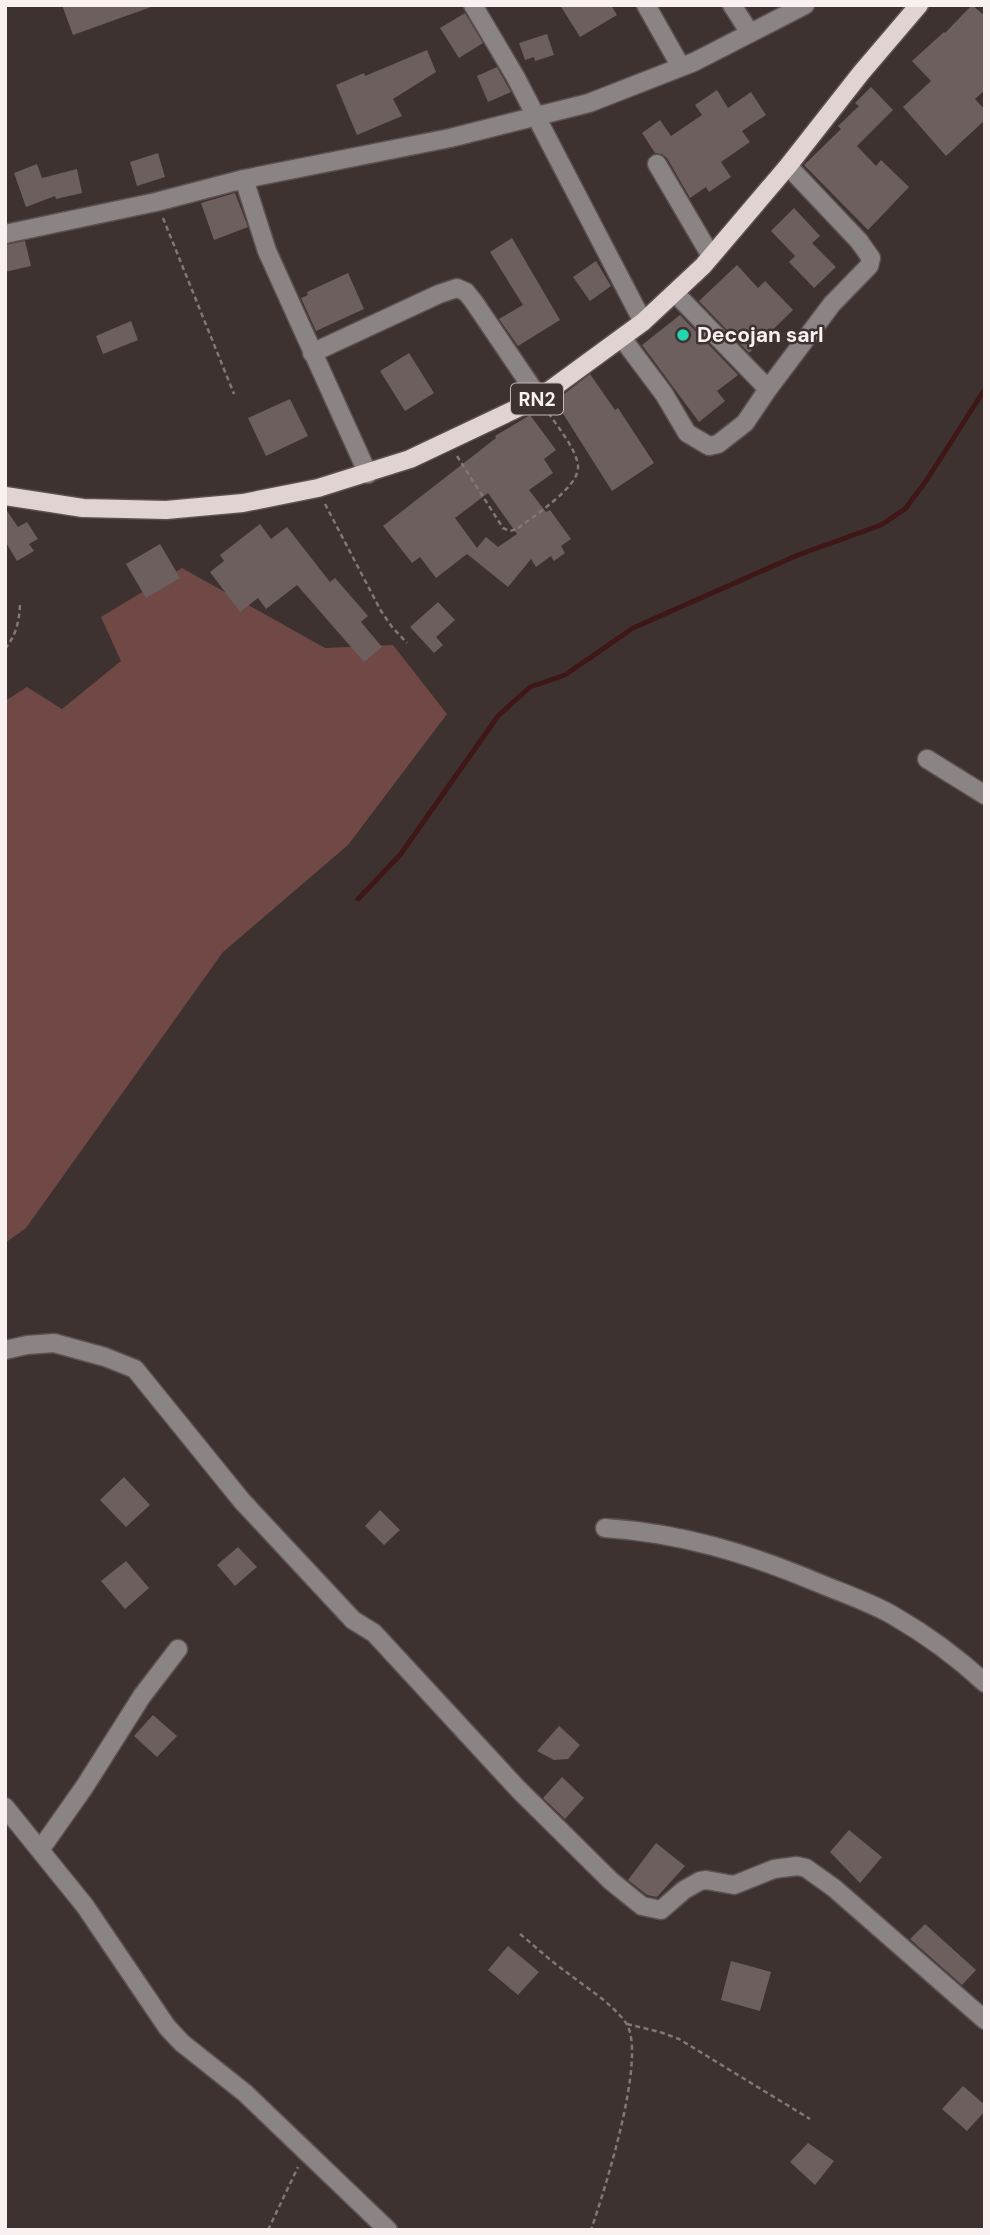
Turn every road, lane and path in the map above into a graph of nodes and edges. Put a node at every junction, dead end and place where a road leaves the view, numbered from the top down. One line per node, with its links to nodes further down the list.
1 (473, 5): 8 (street)
2 (646, 5): 7 (street)
3 (732, 5): 6 (street)
4 (806, 5): 6 (street)
5 (919, 5): 10 (main road, RN2)
6 (750, 33): 7 (street)
7 (681, 67): 8 (street)
8 (536, 118): 11 (street); 16 (street)
9 (657, 164): 14 (street)
10 (788, 166): 14 (main road, RN2); 19 (street)
11 (244, 179): 12 (street); 18 (street)
12 (156, 202): 13 (street); 20 (path)
13 (5, 234)
14 (711, 256): 15 (main road, RN2)
15 (675, 293): 16 (main road, RN2); 19 (street)
16 (643, 322): 17 (main road, RN2)
17 (622, 338): 19 (street); 21 (main road, RN2)
18 (312, 353): 21 (street); 23 (street)
19 (768, 389)
20 (234, 394)
21 (539, 398): 22 (main road, RN2); 22 (path)
22 (447, 441): 23 (main road, RN2)
23 (368, 474): 24 (main road, RN2)
24 (318, 488): 25 (main road, RN2); 27 (path)
25 (5, 496)
26 (20, 605): 28 (path)
27 (407, 643)
28 (5, 649)
29 (927, 759): 30 (street)
30 (985, 795)
31 (5, 1350): 38 (street)
32 (605, 1528): 34 (street)
33 (178, 1649): 36 (street)
34 (985, 1682)
35 (5, 1807): 36 (street)
36 (40, 1850): 41 (street)
37 (520, 1934): 39 (path)
38 (985, 2020)
39 (627, 2024): 40 (path); 44 (path)
40 (810, 2119)
41 (305, 2152): 42 (path); 43 (street)
42 (268, 2230)
43 (388, 2230)
44 (591, 2230)

